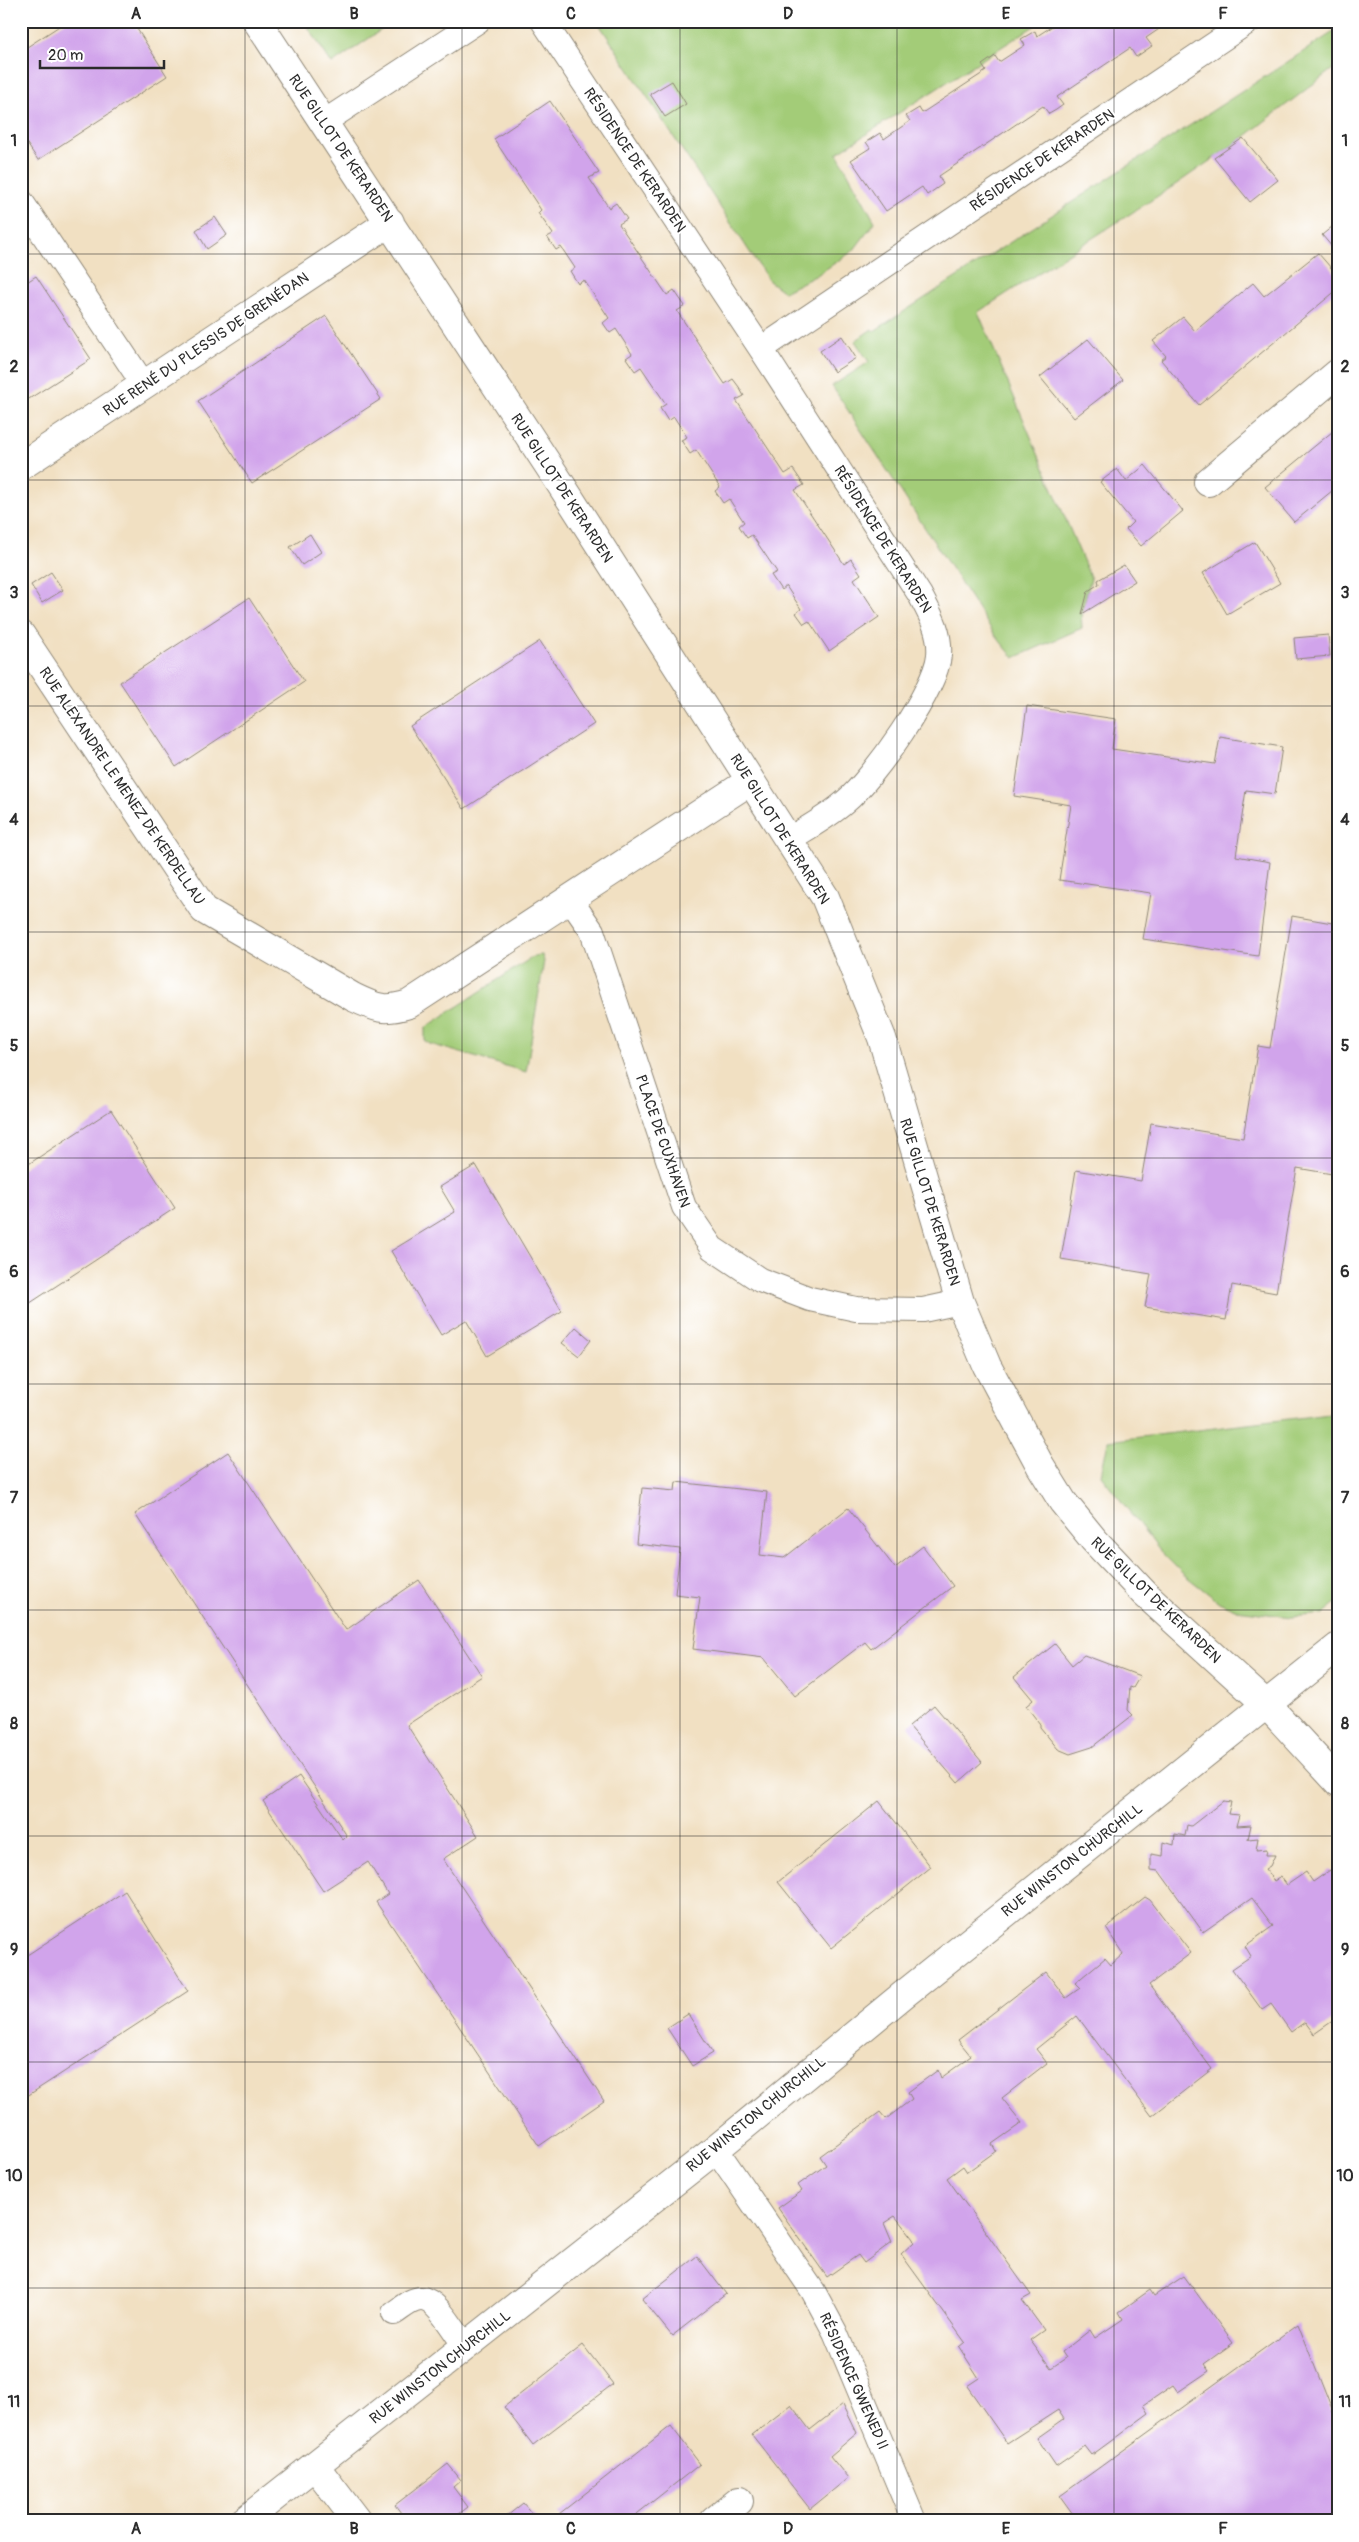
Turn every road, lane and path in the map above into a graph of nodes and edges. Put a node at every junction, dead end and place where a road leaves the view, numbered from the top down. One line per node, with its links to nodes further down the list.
1 (257, 21): 5 (street, RUE GILLOT DE KERARDEN)
2 (478, 21): 5 (lane)
3 (543, 21): 8 (lane, RÉSIDENCE DE KERARDEN)
4 (1248, 21): 8 (lane, RÉSIDENCE DE KERARDEN)
5 (324, 122): 7 (street, RUE GILLOT DE KERARDEN)
6 (21, 202): 10 (lane)
7 (390, 222): 10 (street, RUE RENÉ DU PLESSIS DE GRENÉDAN); 14 (street, RUE GILLOT DE KERARDEN)
8 (761, 349): 15 (lane, RÉSIDENCE DE KERARDEN)
9 (1338, 373): 12 (street)
10 (144, 385): 11 (street, RUE RENÉ DU PLESSIS DE GRENÉDAN)
11 (21, 466)
12 (1208, 482)
13 (21, 635): 16 (street, RUE ALEXANDRE LE MENEZ DE KERDELLAU)
14 (750, 781): 15 (street, RUE GILLOT DE KERARDEN); 16 (street)
15 (788, 840): 17 (street, RUE GILLOT DE KERARDEN)
16 (569, 898): 17 (lane, PLACE DE CUXHAVEN)
17 (960, 1302): 19 (street, RUE GILLOT DE KERARDEN)
18 (1338, 1647): 19 (street, RUE WINSTON CHURCHILL)
19 (1266, 1705): 20 (street, RUE GILLOT DE KERARDEN); 21 (street, RUE WINSTON CHURCHILL)
20 (1338, 1782)
21 (716, 2149): 23 (street, RUE WINSTON CHURCHILL); 29 (lane, RÉSIDENCE GWENED II)
22 (394, 2313): 23 (lane)
23 (465, 2346): 24 (street, RUE WINSTON CHURCHILL)
24 (315, 2466): 26 (street, RUE WINSTON CHURCHILL); 27 (street)
25 (739, 2501): 28 (street)
26 (244, 2521)
27 (356, 2521)
28 (714, 2521)
29 (914, 2521)

